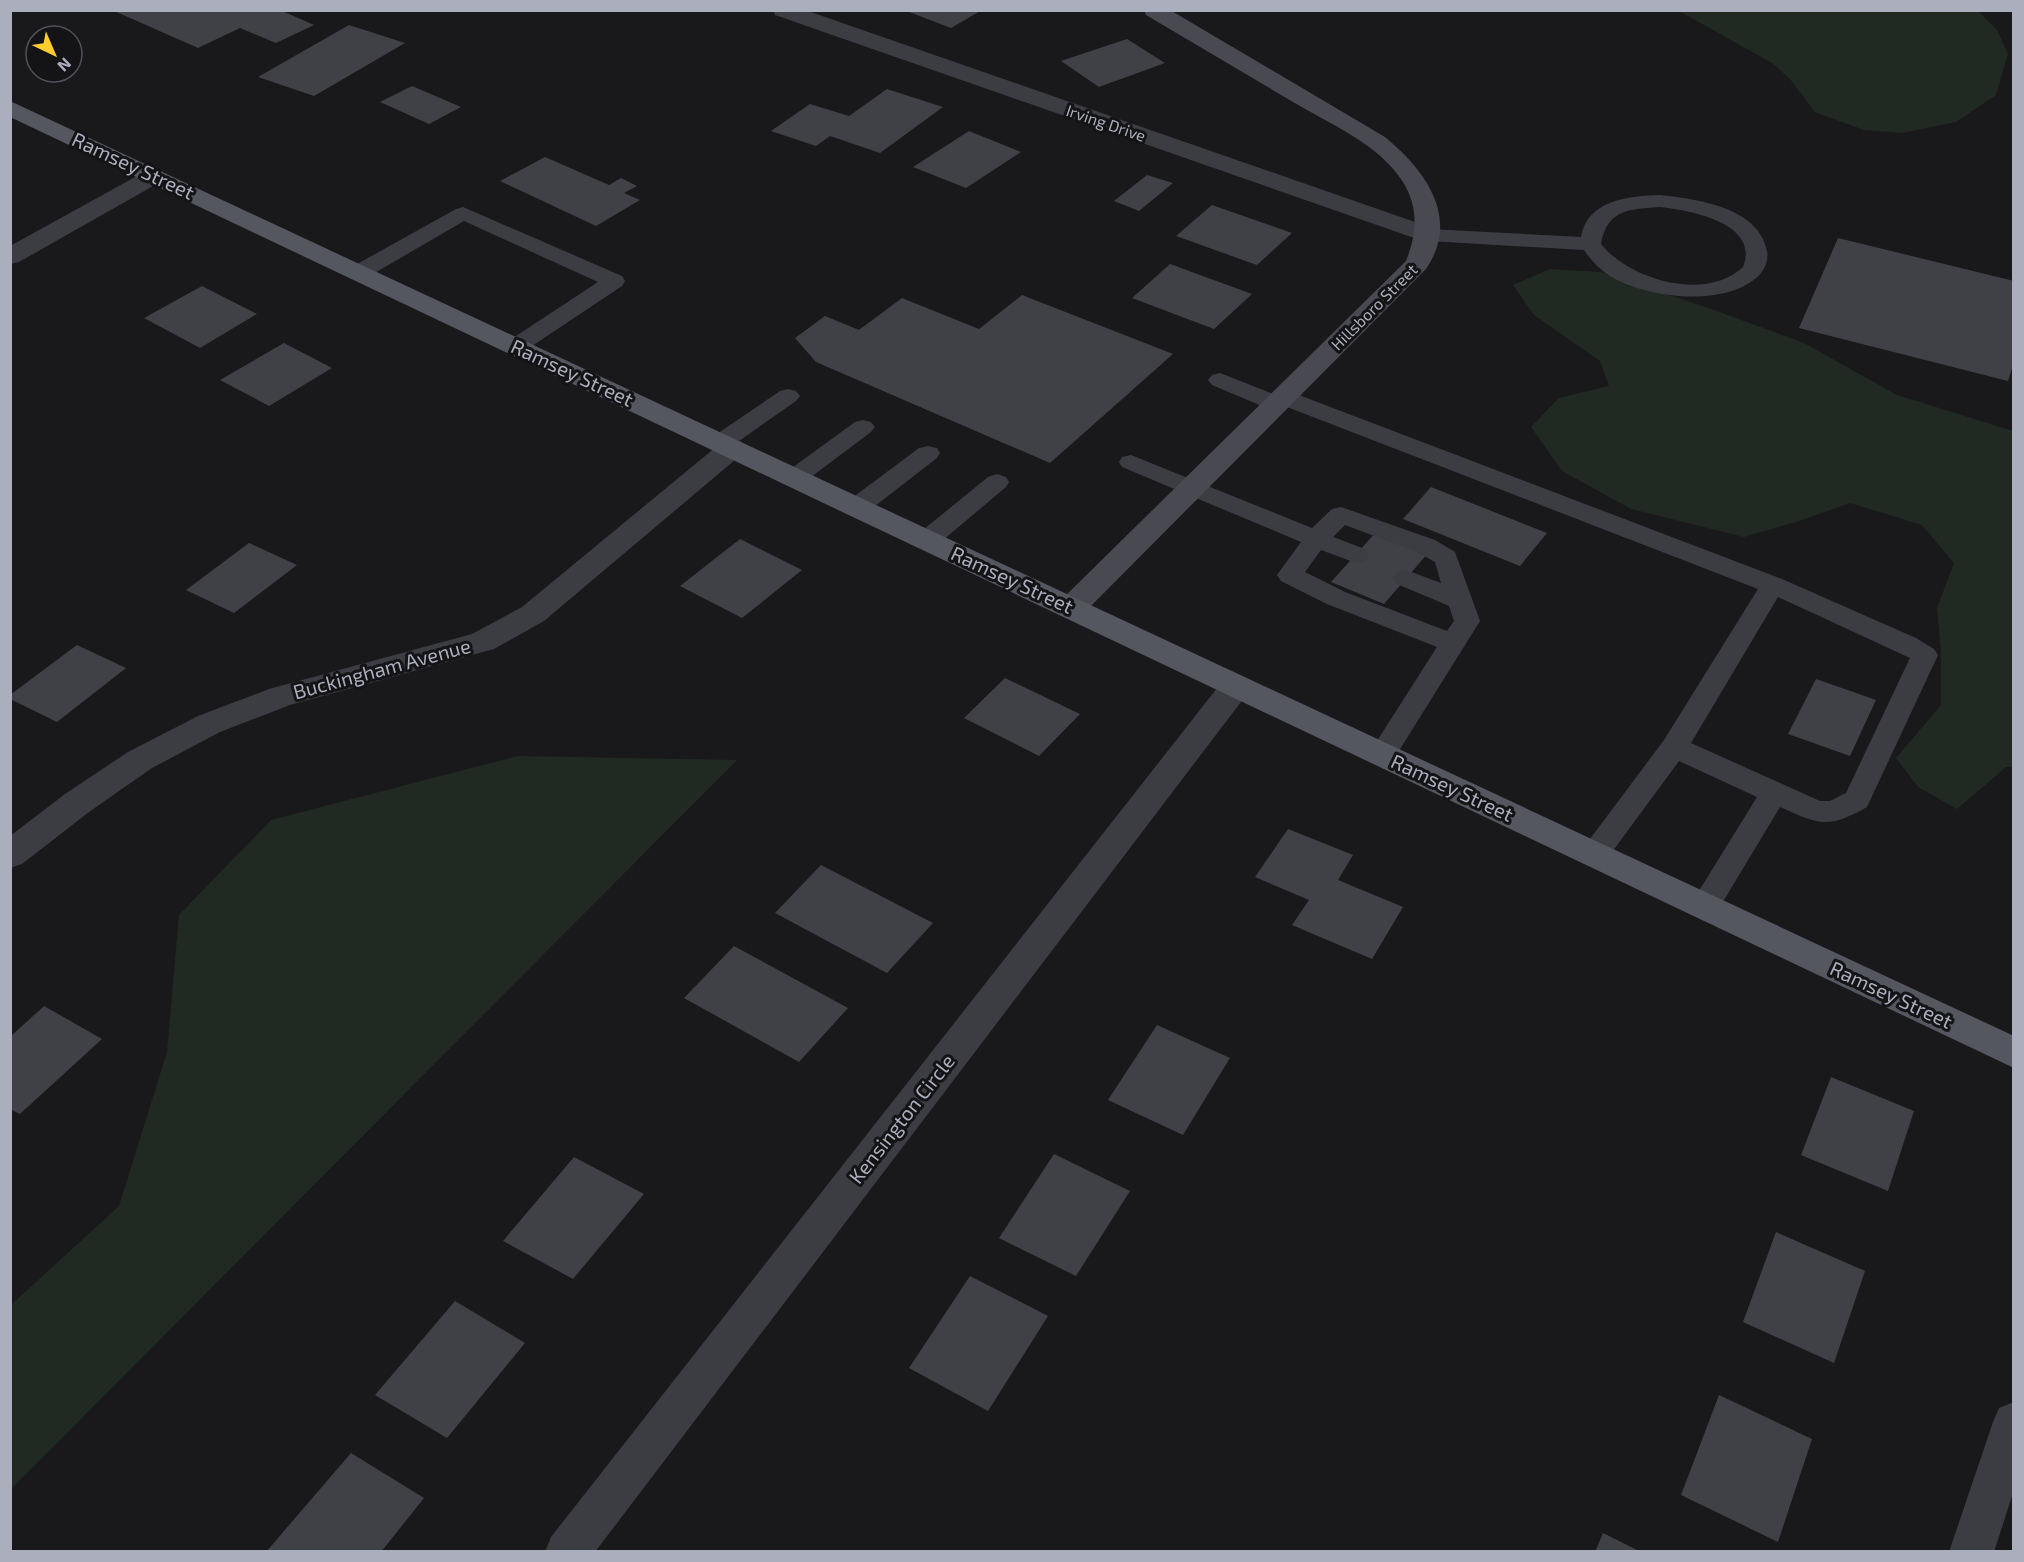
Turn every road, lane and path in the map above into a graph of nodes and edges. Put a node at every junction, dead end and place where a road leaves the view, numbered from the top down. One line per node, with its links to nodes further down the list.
1 (783, 10): 5 (street, Irving Drive)
2 (1154, 10): 5 (street, Hillsboro Street)
3 (10, 108): 4 (main road, Ramsey Street)
4 (154, 176): 7 (street); 8 (main road, Ramsey Street)
5 (1429, 235): 6 (lane); 12 (street, Hillsboro Street)
6 (1590, 244): 6 (lane)
7 (10, 257)
8 (358, 273): 9 (main road, Ramsey Street); 9 (lane)
9 (515, 346): 14 (main road, Ramsey Street)
10 (1220, 380): 12 (lane)
11 (788, 396): 14 (lane)
12 (1280, 401): 19 (street, Hillsboro Street); 25 (lane)
13 (863, 427): 17 (lane)
14 (726, 446): 17 (main road, Ramsey Street); 33 (street, Buckingham Avenue)
15 (927, 453): 20 (lane)
16 (1131, 462): 19 (lane)
17 (794, 478): 20 (main road, Ramsey Street)
18 (997, 482): 22 (lane)
19 (1192, 488): 21 (lane); 27 (street, Hillsboro Street)
20 (857, 507): 22 (main road, Ramsey Street)
21 (1316, 539): 23 (lane); 26 (lane); 28 (lane)
22 (927, 540): 27 (main road, Ramsey Street)
23 (1356, 555)
24 (1406, 578): 26 (lane)
25 (1773, 585): 30 (lane); 32 (lane)
26 (1460, 601): 28 (lane)
27 (1071, 608): 29 (main road, Ramsey Street)
28 (1452, 643): 31 (lane)
29 (1236, 686): 31 (main road, Ramsey Street); 38 (street, Kensington Circle)
30 (1674, 747): 32 (lane); 34 (lane)
31 (1382, 755): 34 (main road, Ramsey Street)
32 (1774, 793): 35 (lane)
33 (10, 855)
34 (1594, 855): 35 (main road, Ramsey Street)
35 (1704, 907): 36 (main road, Ramsey Street)
36 (2013, 1053)
37 (2013, 1422): 39 (street)
38 (567, 1551)
39 (1971, 1551)

